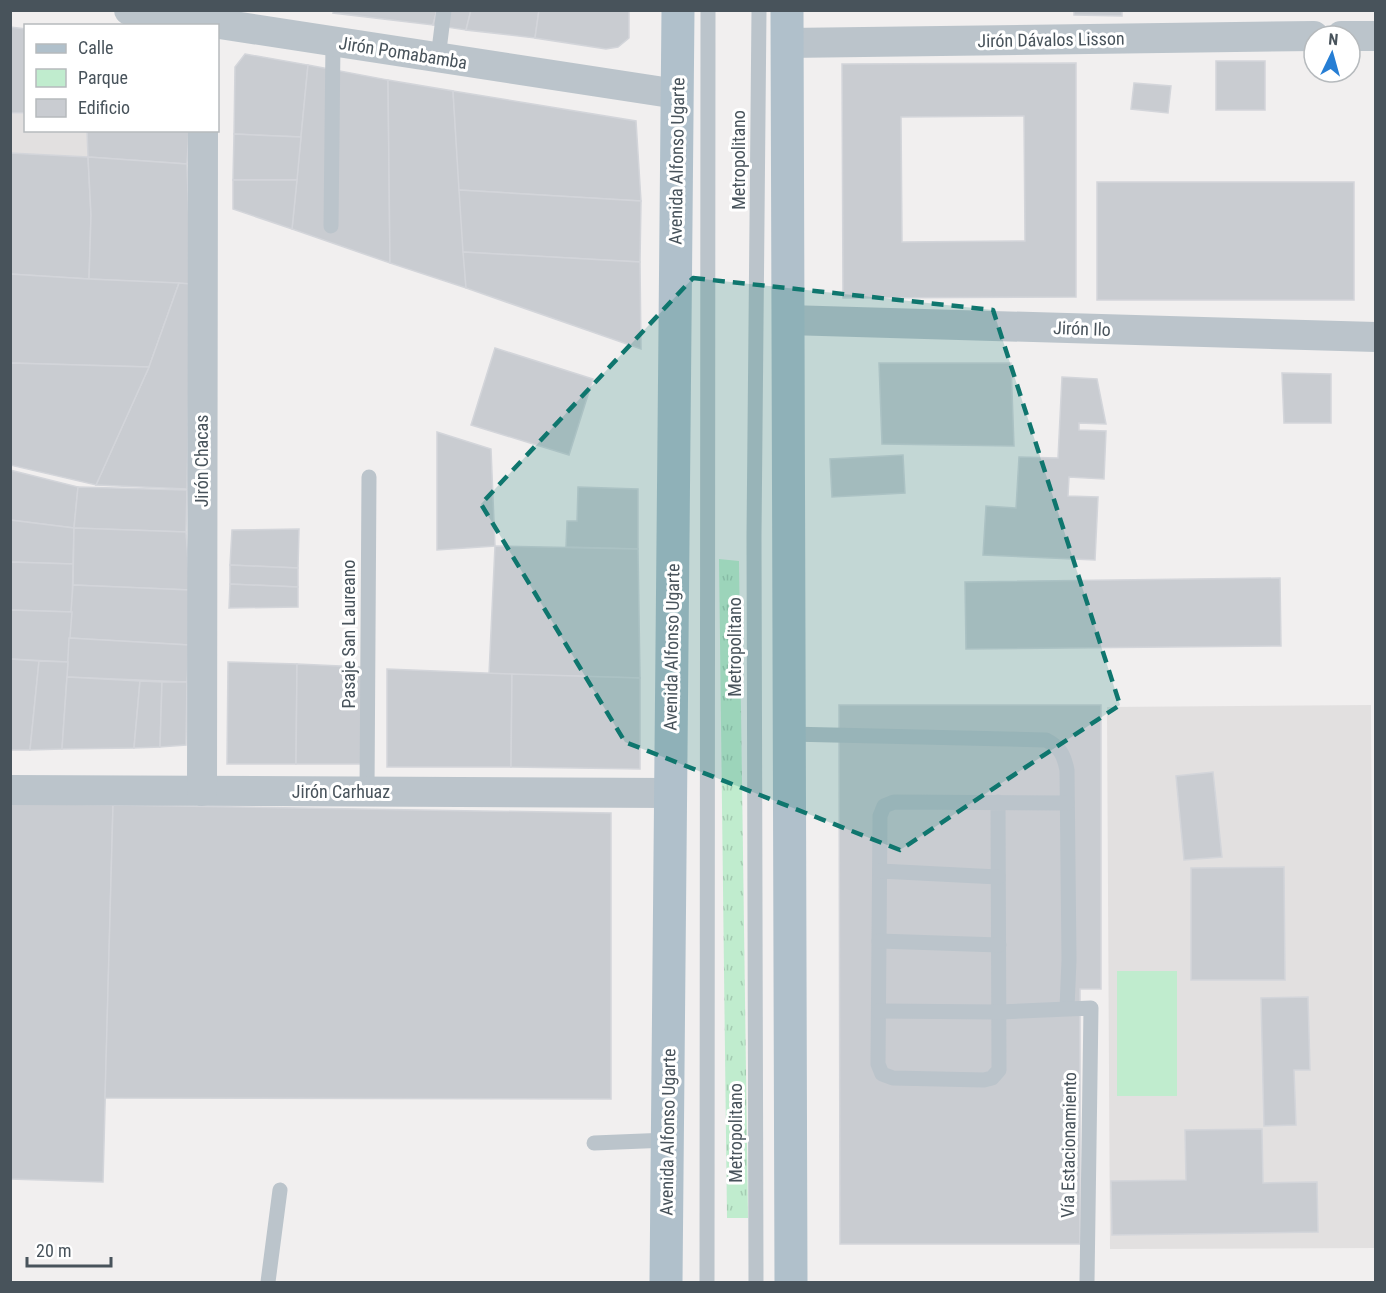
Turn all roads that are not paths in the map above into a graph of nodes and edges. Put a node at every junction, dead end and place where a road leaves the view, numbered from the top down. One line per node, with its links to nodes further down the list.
1 (129, 10): 7 (street, Jirón Pomabamba)
2 (444, 10): 11 (lane)
3 (678, 10): 12 (main road, Avenida Alfonso Ugarte)
4 (708, 10): 37 (lane, Metropolitano)
5 (759, 10): 38 (lane, Metropolitano)
6 (787, 10): 10 (main road)
7 (203, 19): 9 (street, Jirón Pomabamba)
8 (1302, 36): 10 (street, Jirón Dávalos Lisson)
9 (333, 42): 11 (street, Jirón Pomabamba); 14 (lane)
10 (787, 43): 15 (main road)
11 (438, 58): 12 (street, Jirón Pomabamba)
12 (677, 94): 22 (main road, Avenida Alfonso Ugarte)
13 (202, 132): 20 (street, Jirón Chacas)
14 (331, 226)
15 (788, 320): 16 (street, Jirón Ilo); 18 (main road)
16 (1376, 338)
17 (369, 477): 21 (lane, Pasaje San Laureano)
18 (789, 734): 24 (lane); 39 (main road)
19 (10, 789): 20 (street, Jirón Carhuaz)
20 (202, 791): 21 (street, Jirón Carhuaz)
21 (367, 792): 22 (street, Jirón Carhuaz)
22 (671, 794): 32 (main road, Avenida Alfonso Ugarte)
23 (998, 802): 24 (lane); 25 (lane); 26 (lane)
24 (1067, 803): 29 (lane)
25 (880, 871): 26 (lane); 27 (lane)
26 (998, 877): 28 (lane)
27 (879, 941): 28 (lane); 30 (lane)
28 (999, 945): 31 (lane)
29 (1066, 1008): 31 (lane); 40 (lane, Vía Estacionamiento)
30 (879, 1011): 31 (lane); 31 (lane)
31 (999, 1012)
32 (668, 1140): 33 (lane); 36 (main road, Avenida Alfonso Ugarte)
33 (594, 1143)
34 (280, 1190): 35 (lane)
35 (268, 1282)
36 (666, 1282)
37 (707, 1282)
38 (756, 1282)
39 (791, 1282)
40 (1087, 1282)

